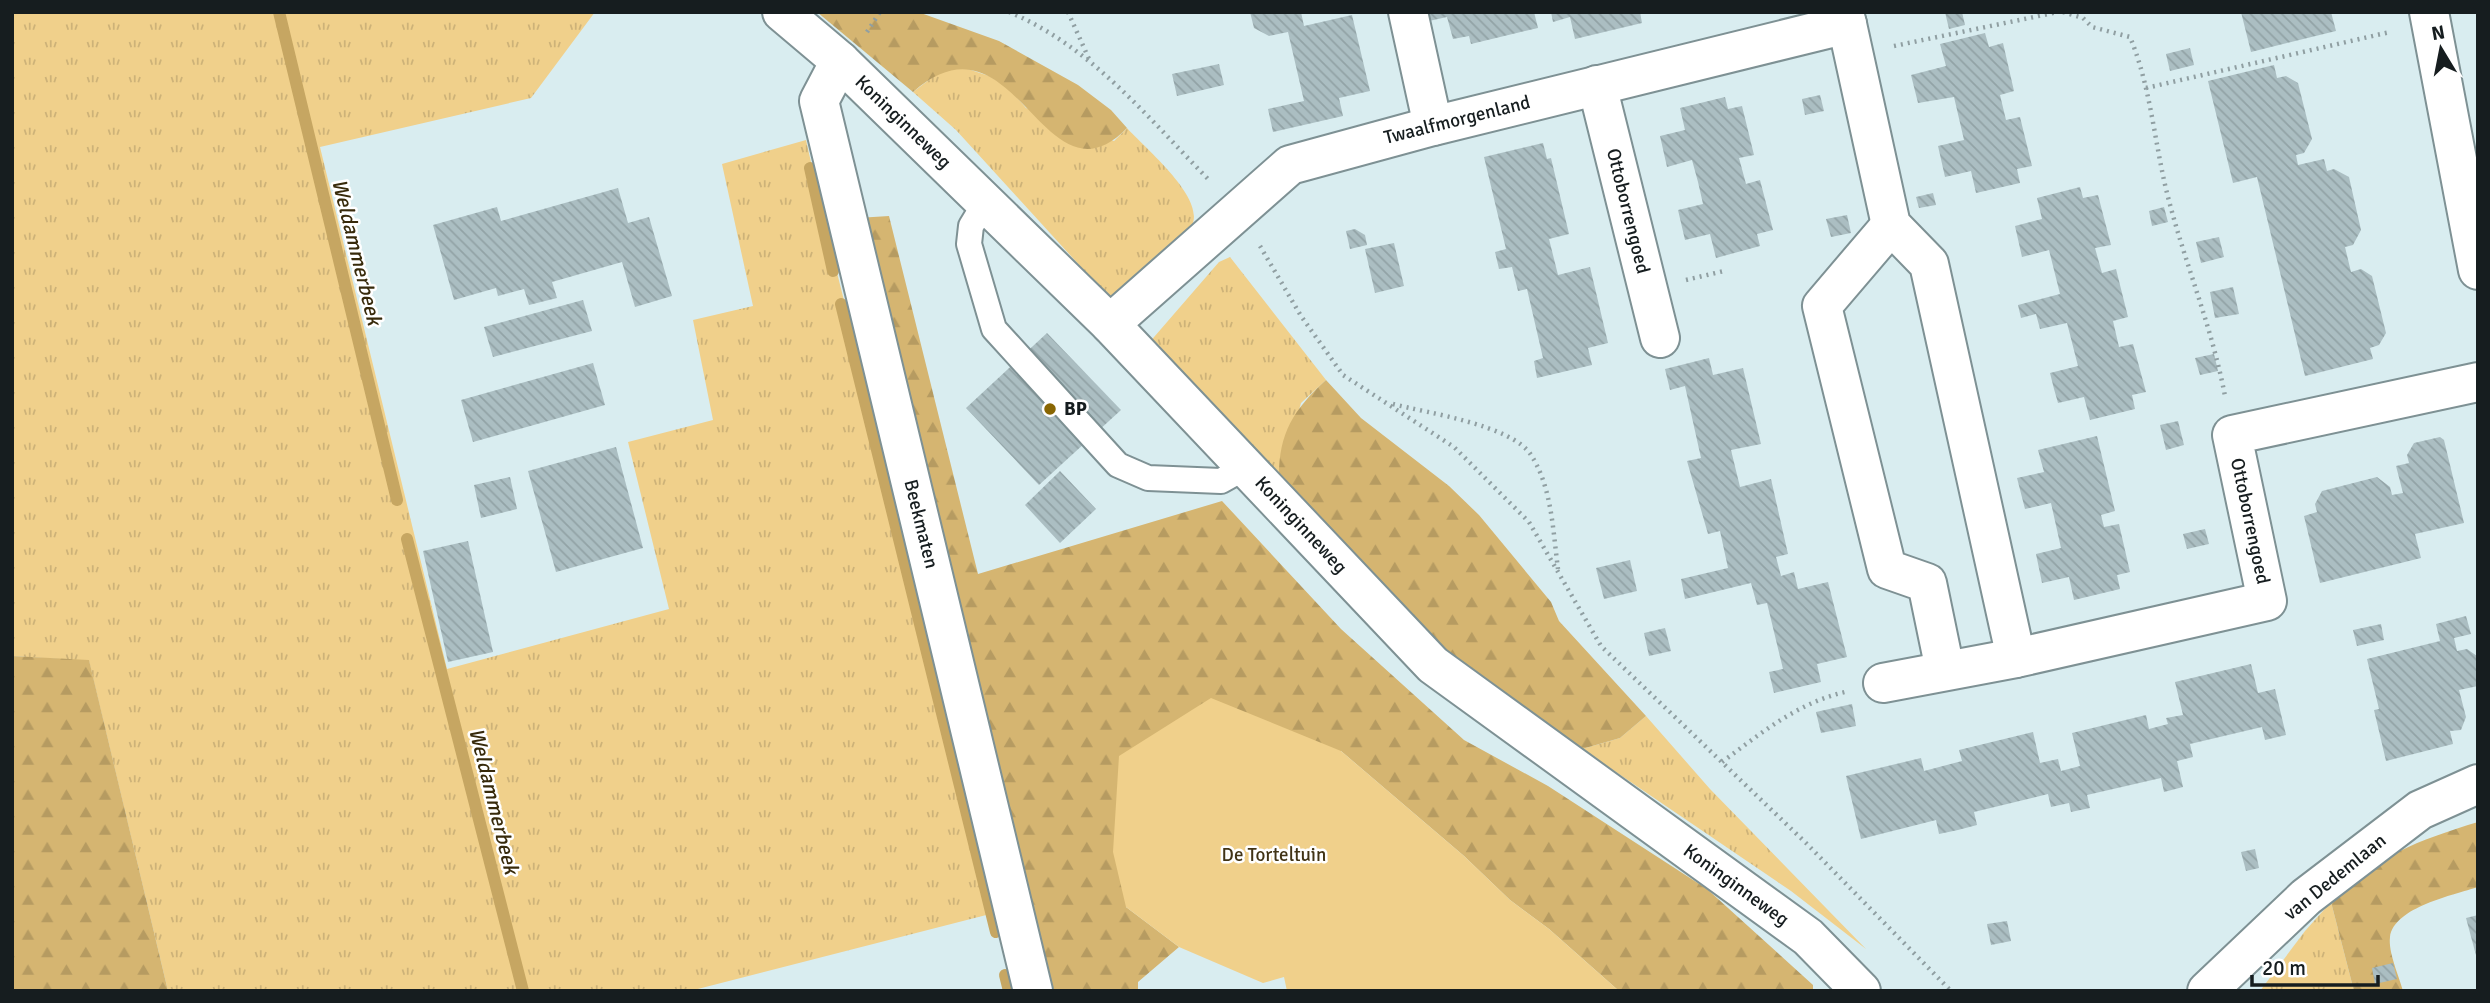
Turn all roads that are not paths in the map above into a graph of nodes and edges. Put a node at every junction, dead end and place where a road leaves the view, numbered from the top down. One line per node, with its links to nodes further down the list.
1 (782, 12): 5 (street, Koninginneweg)
2 (1408, 12): 8 (street)
3 (2430, 18): 7 (street)
4 (1848, 30): 6 (street, Twaalfmorgenland); 10 (street)
5 (840, 61): 9 (street, Koninginneweg); 20 (street, Beekmaten)
6 (1597, 85): 8 (street, Twaalfmorgenland); 13 (street, Ottoborrengoed)
7 (2463, 116): 11 (street)
8 (1433, 126): 12 (street, Twaalfmorgenland)
9 (985, 203): 12 (street, Koninginneweg); 15 (lane)
10 (1891, 225): 16 (street); 17 (street)
11 (2478, 270)
12 (1110, 324): 15 (street, Koninginneweg)
13 (1661, 338)
14 (2478, 382): 16 (street, Ottoborrengoed)
15 (1246, 467): 21 (street, Koninginneweg)
16 (2016, 657): 17 (street, Ottoborrengoed)
17 (1945, 670): 18 (street, Ottoborrengoed)
18 (1883, 683)
19 (2478, 784): 22 (street, van Dedemlaan)
20 (1033, 991)
21 (1861, 991)
22 (2207, 991)

